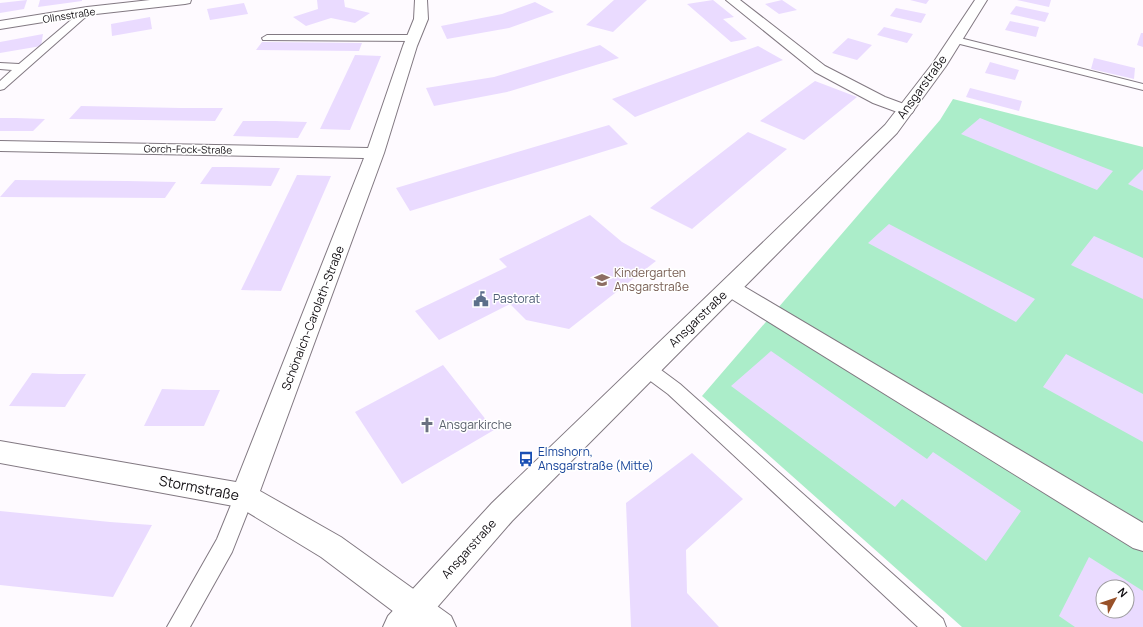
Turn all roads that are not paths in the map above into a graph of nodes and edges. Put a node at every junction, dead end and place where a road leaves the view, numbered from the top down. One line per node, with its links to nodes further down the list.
1 (185, 0): 5 (street, Ollnsstraße)
2 (421, 0): 8 (street, Schönaich-Carolath-Straße)
3 (732, 0): 14 (street)
4 (981, 0): 9 (street, Ansgarstraße)
5 (87, 11): 6 (street, Ollnsstraße); 11 (lane)
6 (0, 25)
7 (267, 38): 8 (lane)
8 (413, 38): 16 (street, Schönaich-Carolath-Straße)
9 (956, 40): 13 (lane); 14 (street, Ansgarstraße)
10 (1, 60): 11 (lane)
11 (22, 67): 12 (lane)
12 (0, 87)
13 (1143, 87)
14 (906, 110): 17 (street, Ansgarstraße)
15 (0, 146): 16 (street, Gorch-Fock-Straße)
16 (375, 153): 20 (street, Schönaich-Carolath-Straße)
17 (730, 288): 18 (street, Ansgarstraße); 21 (street)
18 (647, 368): 22 (street, Ansgarstraße); 25 (lane)
19 (0, 452): 20 (street, Stormstraße)
20 (244, 496): 22 (street, Stormstraße); 23 (lane, Schönaich-Carolath-Straße)
21 (1143, 538)
22 (407, 618): 24 (street, Stormstraße)
23 (178, 627)
24 (440, 627)
25 (935, 627)

